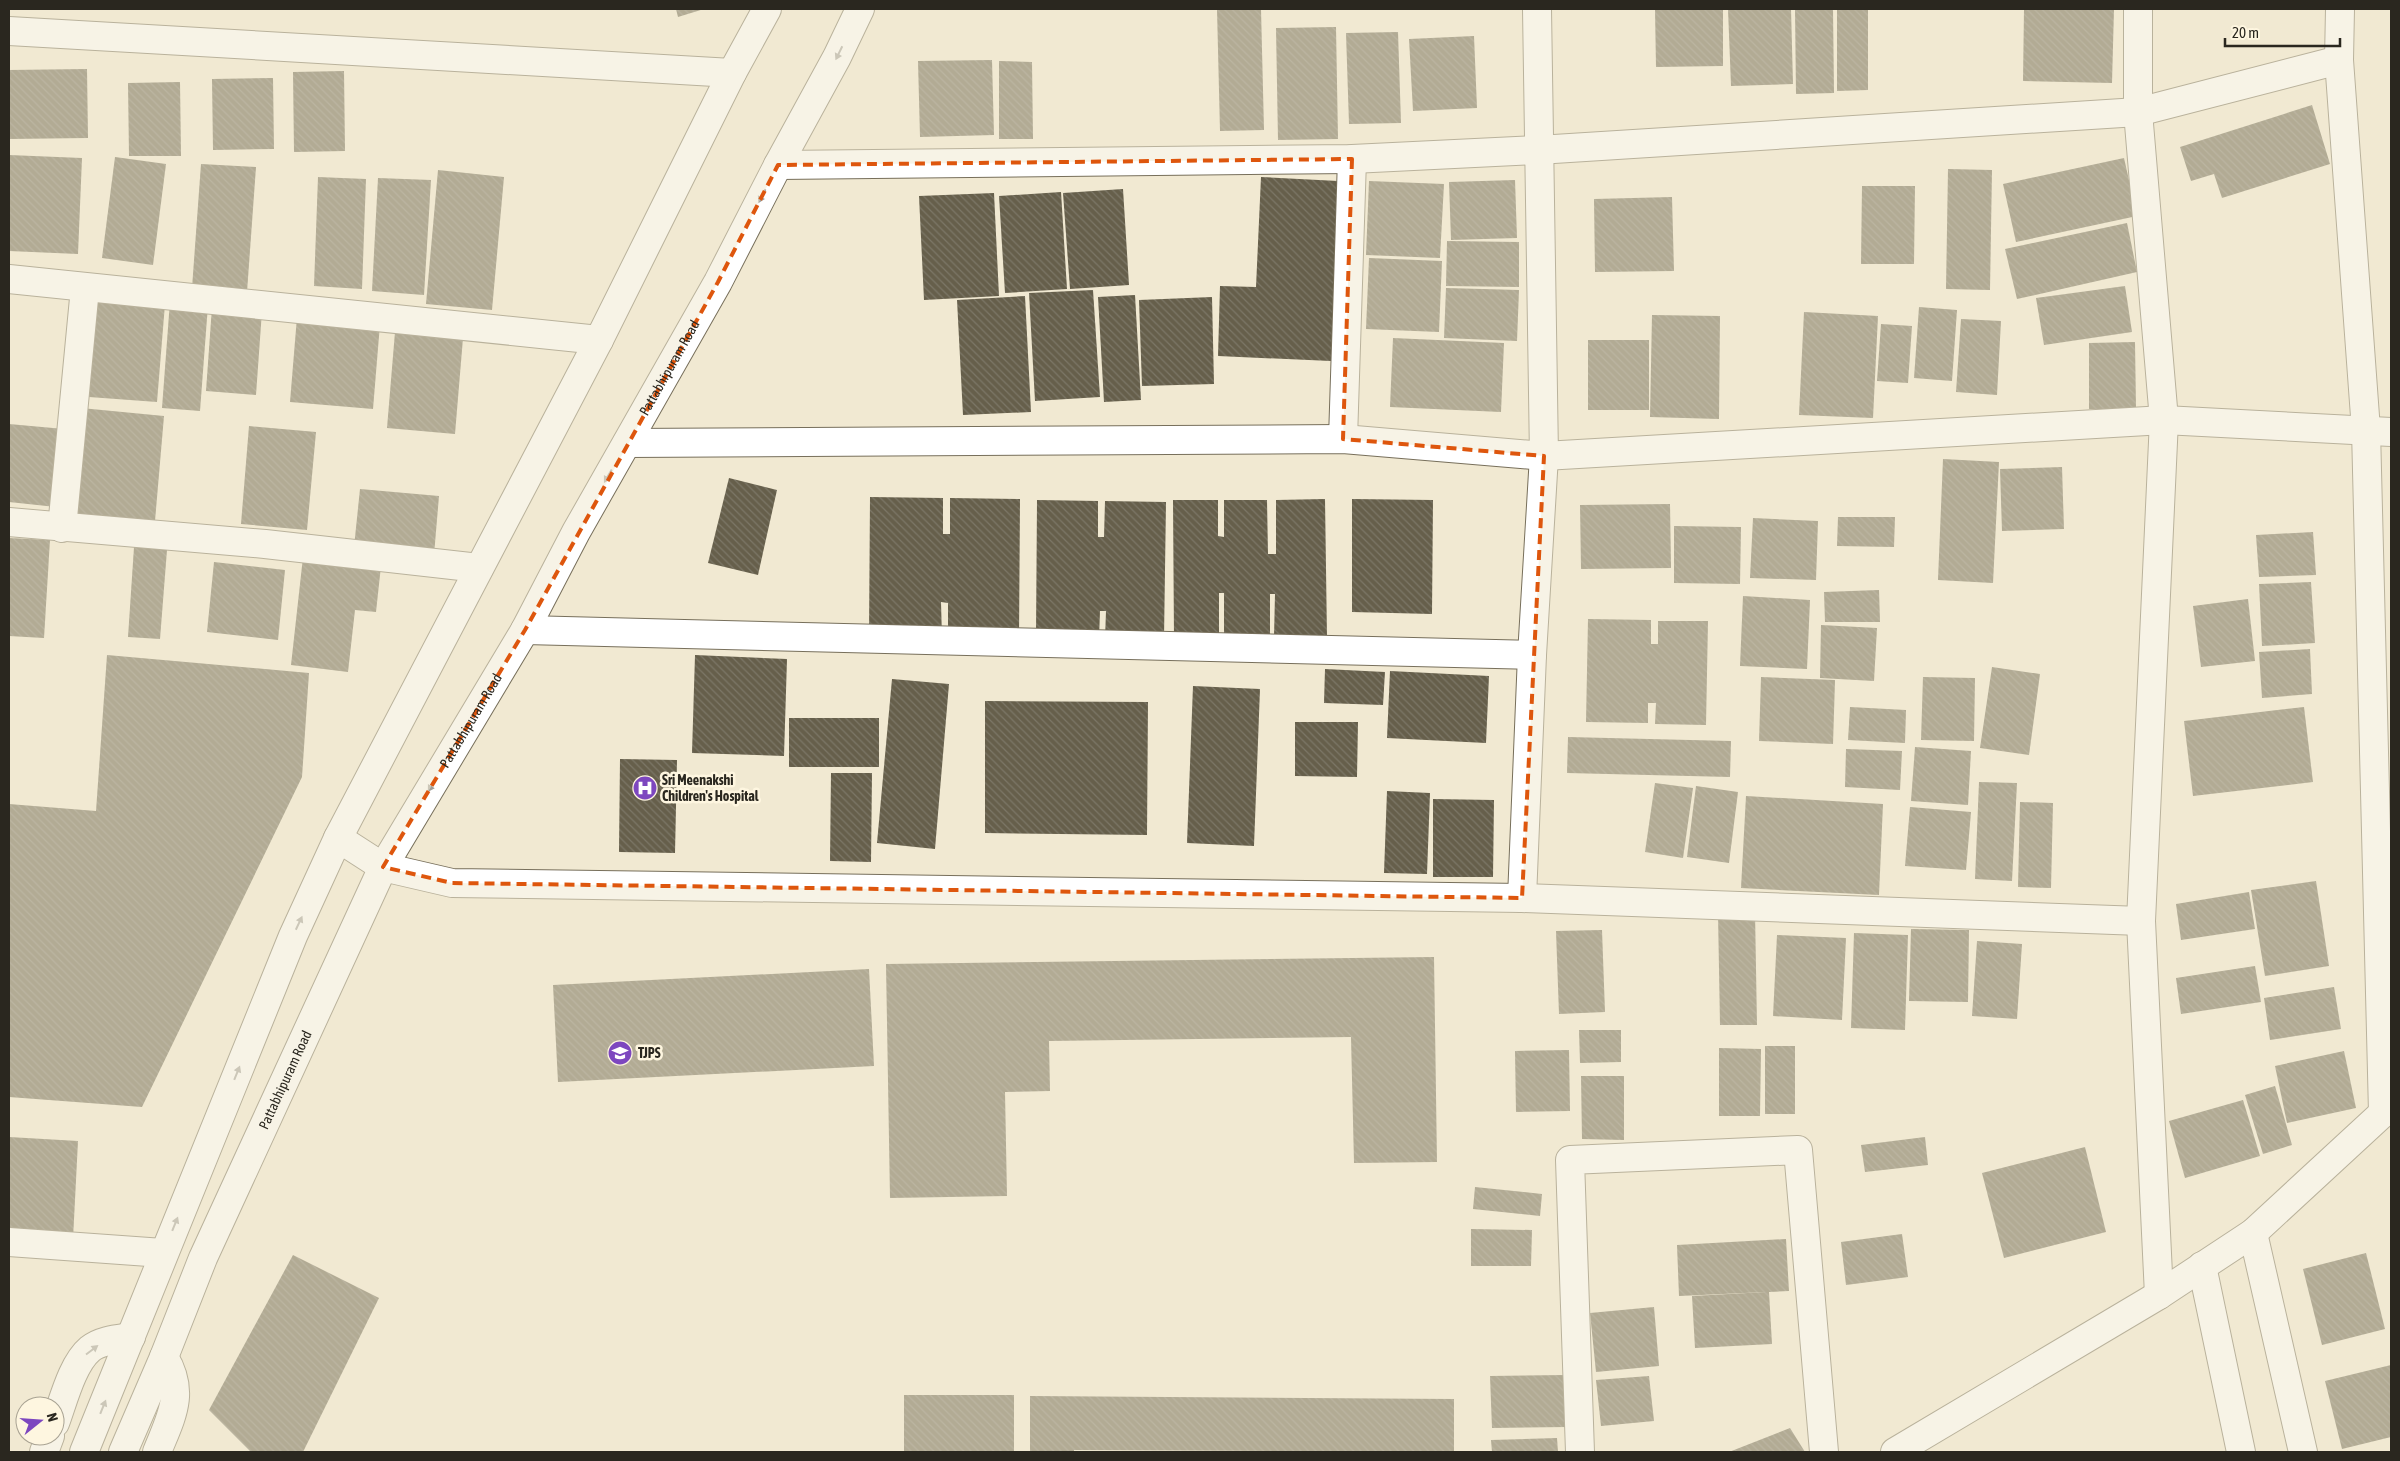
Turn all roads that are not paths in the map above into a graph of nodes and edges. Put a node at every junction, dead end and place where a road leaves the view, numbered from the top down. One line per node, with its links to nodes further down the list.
1 (767, 9): 8 (street)
2 (860, 9): 12 (street, Pattabhipuram Road, one-way to 12)
3 (1537, 9): 10 (street)
4 (2138, 9): 9 (street)
5 (2340, 9): 7 (street)
6 (9, 31): 8 (street)
7 (2339, 60): 9 (street); 17 (street)
8 (732, 73): 15 (street)
9 (2138, 112): 10 (street); 16 (street)
10 (1538, 150): 11 (street); 20 (street)
11 (1352, 158): 12 (street); 18 (street)
12 (778, 165): 19 (street, Pattabhipuram Road, one-way to 19)
13 (9, 279): 14 (street)
14 (85, 288): 15 (street); 22 (street)
15 (599, 340): 23 (street)
16 (2164, 420): 17 (street); 20 (street); 29 (street)
17 (2379, 431): 30 (street)
18 (1343, 439): 19 (street); 20 (street)
19 (627, 443): 24 (street, Pattabhipuram Road, one-way to 24)
20 (1544, 456): 25 (street)
21 (9, 522): 22 (street)
22 (62, 528): 23 (street)
23 (479, 568): 26 (street)
24 (525, 630): 25 (street); 27 (street, Pattabhipuram Road, one-way to 27)
25 (1532, 655): 28 (street)
26 (338, 838): 27 (street); 33 (street, one-way to 26)
27 (383, 867): 28 (street); 37 (street, Pattabhipuram Road)
28 (1522, 898): 29 (street)
29 (2141, 921): 35 (street)
30 (2387, 1111): 31 (street)
31 (2253, 1232): 34 (street); 46 (street)
32 (9, 1242): 33 (street)
33 (163, 1253): 36 (street)
34 (2202, 1266): 35 (street); 45 (street)
35 (2159, 1295): 39 (street)
36 (131, 1337): 38 (street, one-way to 36); 40 (street, one-way to 36)
37 (164, 1357): 41 (street, Pattabhipuram Road); 42 (street)
38 (65, 1398)
39 (1902, 1451)
40 (84, 1452)
41 (123, 1452)
42 (157, 1452)
43 (1580, 1452): 44 (street)
44 (1824, 1452)
45 (2241, 1452)
46 (2303, 1452)

